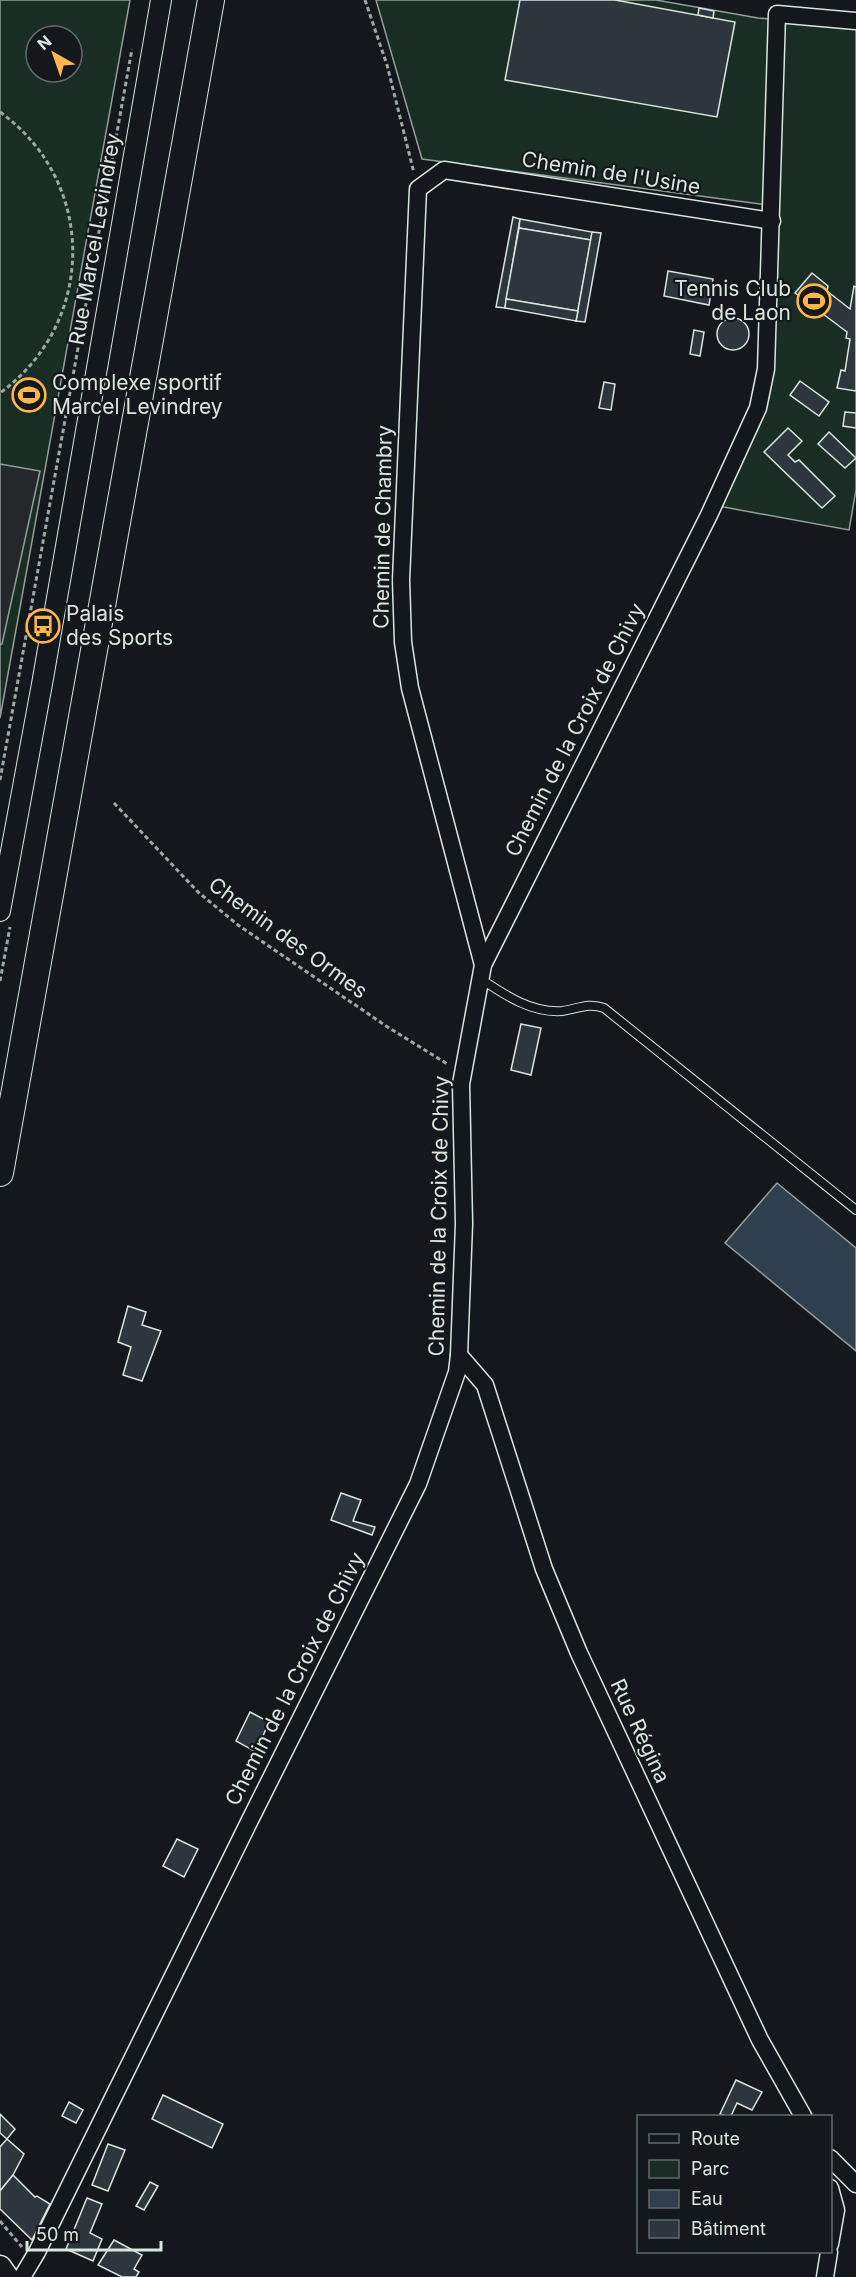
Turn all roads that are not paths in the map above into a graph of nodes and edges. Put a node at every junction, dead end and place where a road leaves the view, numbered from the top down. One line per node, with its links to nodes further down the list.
1 (161, 0): 6 (street, Rue Marcel Levindrey)
2 (211, 0): 8 (main road)
3 (856, 21): 5 (street, Chemin de la Croix de Chivy)
4 (444, 170): 5 (street, Chemin de l'Usine); 7 (street, Chemin de Chambry)
5 (772, 220): 7 (street, Chemin de la Croix de Chivy)
6 (0, 911)
7 (482, 972): 9 (lane); 10 (street, Chemin de la Croix de Chivy)
8 (0, 1173)
9 (856, 1210)
10 (459, 1355): 11 (street, Rue Régina); 19 (street, Chemin de la Croix de Chivy)
11 (802, 2115)
12 (832, 2159): 13 (street)
13 (856, 2184)
14 (832, 2192): 15 (street)
15 (832, 2237)
16 (829, 2253): 20 (street)
17 (0, 2267): 18 (main road)
18 (8, 2277)
19 (22, 2277)
20 (825, 2277)

